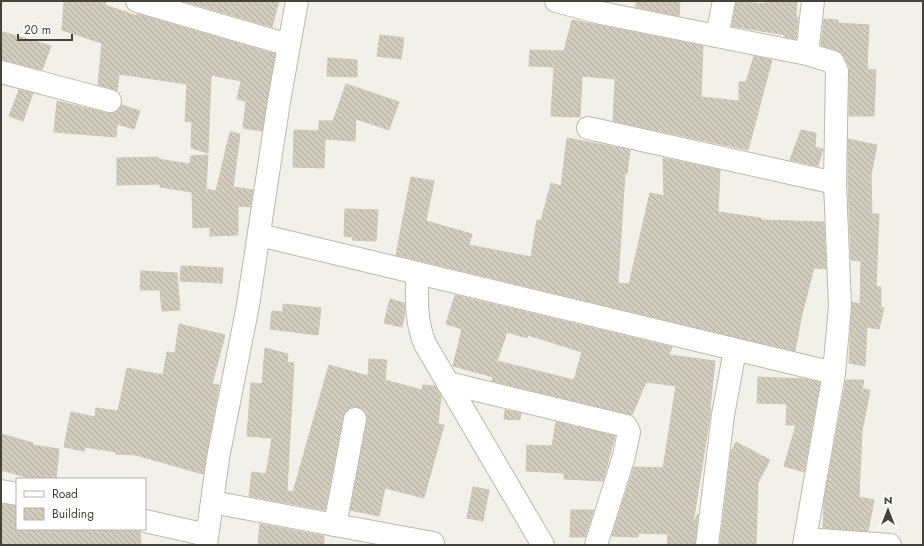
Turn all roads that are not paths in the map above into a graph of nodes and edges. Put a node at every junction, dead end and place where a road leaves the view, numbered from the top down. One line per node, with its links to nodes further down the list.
1 (137, 1): 8 (street)
2 (297, 1): 8 (street)
3 (556, 1): 6 (street)
4 (724, 1): 7 (street)
5 (813, 1): 9 (street)
6 (602, 7): 7 (street)
7 (718, 36): 9 (street)
8 (289, 45): 14 (street)
9 (808, 54): 13 (street)
10 (1, 72): 11 (street)
11 (110, 101)
12 (588, 128): 13 (street)
13 (835, 183): 17 (street)
14 (258, 234): 15 (street); 22 (street)
15 (417, 273): 16 (street); 18 (street)
16 (735, 350): 17 (street); 30 (street)
17 (834, 373): 26 (street)
18 (448, 383): 28 (street); 29 (street)
19 (355, 419): 24 (street)
20 (1, 491): 21 (street)
21 (16, 494)
22 (212, 502): 24 (street); 25 (street)
23 (146, 521): 25 (street)
24 (335, 525): 27 (street)
25 (207, 540)
26 (805, 542): 31 (street)
27 (433, 543)
28 (543, 545)
29 (596, 545)
30 (707, 545)
31 (890, 545)

